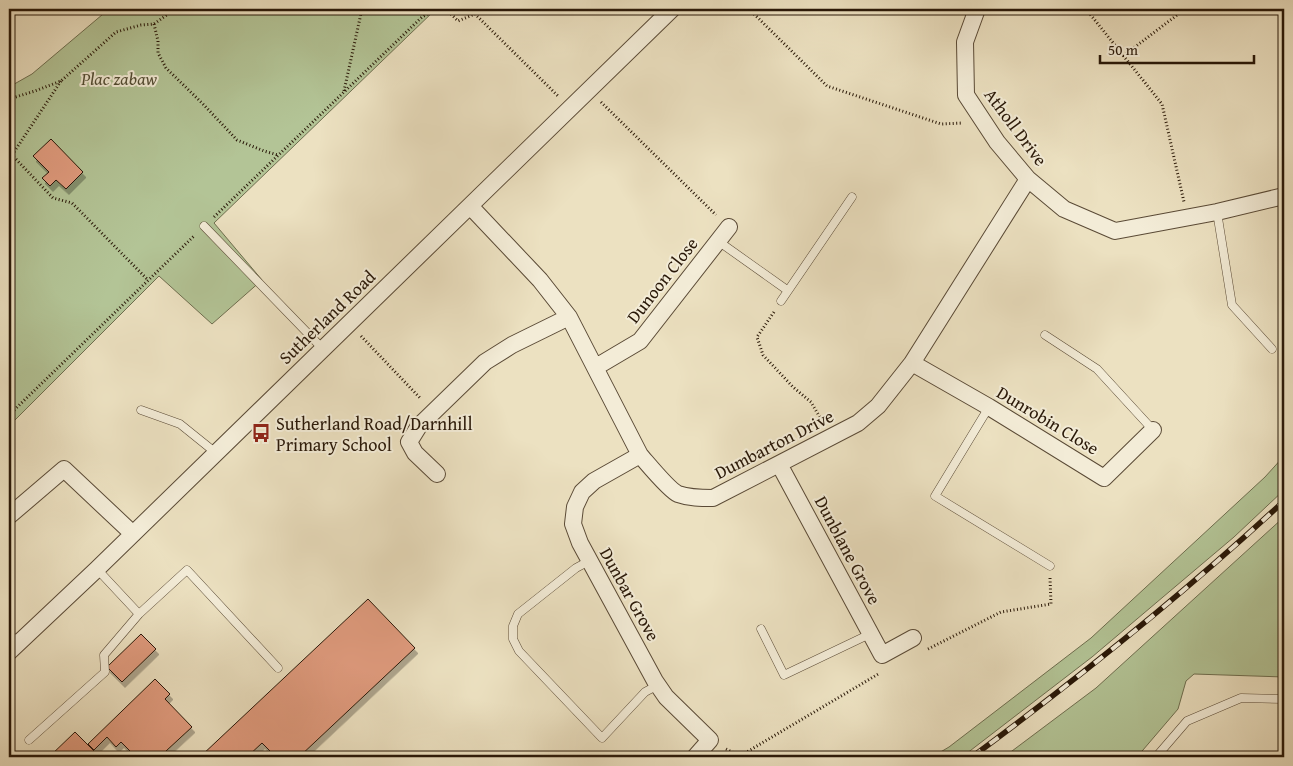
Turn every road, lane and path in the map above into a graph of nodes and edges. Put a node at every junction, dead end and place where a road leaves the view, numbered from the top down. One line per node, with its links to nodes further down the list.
1 (175, 9): 10 (path)
2 (362, 9): 14 (path)
3 (437, 9): 14 (path)
4 (446, 9): 16 (path)
5 (672, 9): 13 (street, Sutherland Road)
6 (749, 9): 17 (path)
7 (977, 9): 17 (street, Atholl Drive)
8 (1086, 9): 11 (path)
9 (1185, 9): 11 (path)
10 (154, 24): 12 (path); 18 (path)
11 (1123, 56): 24 (path)
12 (61, 81): 15 (path); 28 (path)
13 (588, 90): 16 (street, Sutherland Road); 26 (path)
14 (344, 92): 18 (path)
15 (9, 99)
16 (570, 108): 22 (street, Sutherland Road)
17 (984, 122): 19 (street, Atholl Drive)
18 (278, 155): 25 (path)
19 (1028, 180): 24 (street, Atholl Drive); 36 (street, Dumbarton Drive)
20 (1284, 196): 23 (street, Atholl Drive)
21 (852, 197): 29 (lane)
22 (470, 206): 31 (street, Dumbarton Drive); 32 (street, Sutherland Road)
23 (1217, 212): 24 (street, Atholl Drive); 35 (lane)
24 (1187, 218)
25 (204, 226): 28 (path); 34 (lane)
26 (729, 227): 27 (street, Dunoon Close)
27 (718, 241): 29 (lane); 37 (street, Dunoon Close)
28 (148, 280): 41 (path)
29 (787, 290): 30 (lane)
30 (781, 301): 43 (path)
31 (570, 317): 37 (street, Dumbarton Drive); 40 (street)
32 (349, 323): 34 (street, Sutherland Road); 40 (path)
33 (1045, 335): 42 (lane)
34 (323, 348): 44 (street, Sutherland Road)
35 (1272, 349)
36 (912, 363): 38 (street, Dunrobin Close); 43 (street, Dumbarton Drive)
37 (596, 367): 45 (street, Dumbarton Drive)
38 (989, 407): 42 (street, Dunrobin Close); 51 (lane)
39 (141, 410): 44 (lane)
40 (433, 411): 47 (street)
41 (9, 415)
42 (1153, 430)
43 (830, 437): 46 (street, Dumbarton Drive)
44 (216, 453): 49 (street, Sutherland Road)
45 (640, 455): 46 (street, Dumbarton Drive); 50 (street, Dunbar Grove)
46 (779, 464): 55 (street, Dunblane Grove)
47 (438, 474)
48 (9, 516): 49 (street)
49 (133, 534): 52 (street, Sutherland Road)
50 (590, 561): 59 (street, Dunbar Grove); 59 (lane)
51 (1050, 566)
52 (97, 569): 53 (lane); 57 (street, Sutherland Road)
53 (139, 614): 58 (lane); 61 (lane)
54 (761, 629): 55 (lane)
55 (870, 634): 56 (street, Dunblane Grove)
56 (913, 638)
57 (12, 643)
58 (278, 668)
59 (658, 685): 62 (street, Dunbar Grove)
60 (1284, 699): 63 (lane)
61 (29, 740)
62 (695, 757)
63 (1156, 757)

